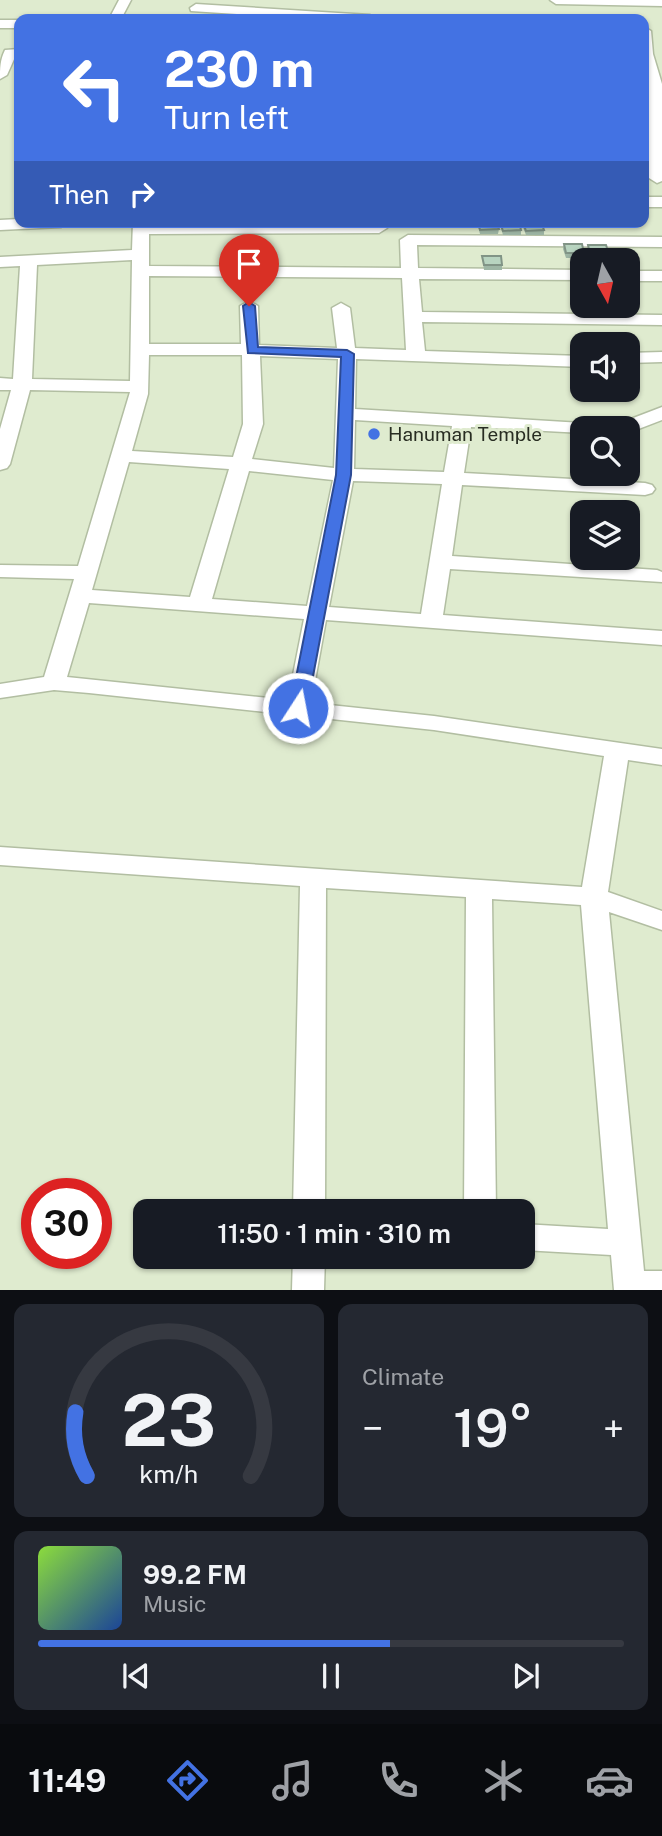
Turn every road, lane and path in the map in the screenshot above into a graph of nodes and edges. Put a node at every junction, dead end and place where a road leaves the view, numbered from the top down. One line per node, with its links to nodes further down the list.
1 (641, 1): 2 (street); 3 (street)
2 (662, 2)
3 (558, 3)
4 (195, 9): 5 (street)
5 (249, 14)
6 (14, 54): 7 (street)
7 (1, 71)
8 (650, 99): 9 (street)
9 (654, 178)
10 (141, 228): 14 (street)
11 (662, 242): 15 (street)
12 (29, 260): 13 (street); 14 (street); 31 (street)
13 (0, 262)
14 (139, 263): 15 (street); 23 (street)
15 (411, 273): 16 (street); 21 (street)
16 (570, 275)
17 (640, 276): 18 (street)
18 (662, 276)
19 (249, 306): 24 (street)
20 (341, 307): 25 (street)
21 (415, 317): 22 (street); 26 (street)
22 (662, 320)
23 (139, 349): 24 (street); 32 (street)
24 (252, 350): 25 (street); 40 (street)
25 (347, 354): 26 (street); 34 (street)
26 (416, 357): 29 (street)
27 (662, 357): 28 (street)
28 (640, 358)
29 (570, 362)
30 (0, 384): 31 (street)
31 (22, 384): 32 (street); 39 (street)
32 (139, 387): 38 (street)
33 (662, 413): 36 (street)
34 (345, 414): 35 (street); 41 (street)
35 (462, 421): 37 (street); 42 (street)
36 (640, 422)
37 (570, 427)
38 (121, 456): 40 (street); 46 (street)
39 (0, 464)
40 (241, 464): 41 (street); 49 (street)
41 (344, 475): 42 (street); 50 (street)
42 (454, 478): 43 (street); 44 (street)
43 (645, 489)
44 (441, 562): 47 (street); 51 (street)
45 (0, 571): 46 (street)
46 (87, 573): 48 (street)
47 (657, 577)
48 (80, 596): 49 (street); 53 (street)
49 (199, 604): 50 (street)
50 (317, 612): 51 (street); 55 (street)
51 (431, 620): 52 (street)
52 (662, 638)
53 (54, 683): 54 (street); 55 (street)
54 (0, 691)
55 (298, 708): 56 (street)
56 (617, 751): 57 (street); 61 (street)
57 (662, 757)
58 (0, 856): 59 (street)
59 (313, 877): 60 (street); 63 (street)
60 (479, 889): 61 (street); 64 (street)
61 (594, 897): 62 (street); 66 (street)
62 (662, 920)
63 (309, 1199)
64 (480, 1199)
65 (535, 1238): 66 (street)
66 (626, 1243): 69 (street)
67 (309, 1269): 70 (street)
68 (662, 1285): 69 (street)
69 (630, 1287)
70 (308, 1290)

